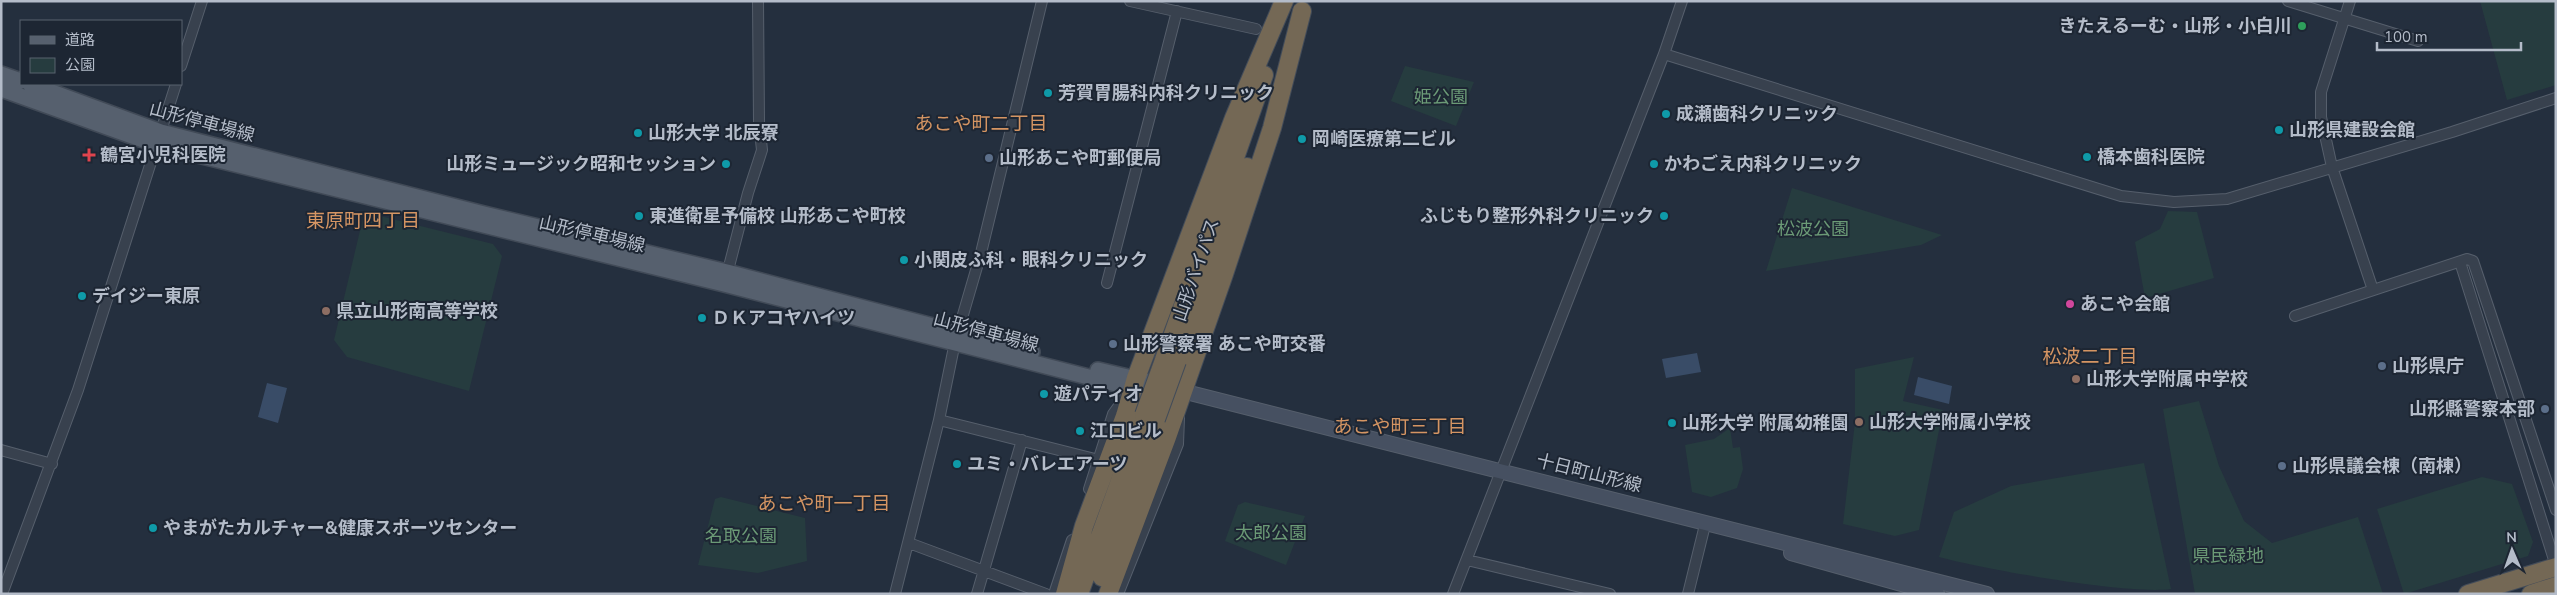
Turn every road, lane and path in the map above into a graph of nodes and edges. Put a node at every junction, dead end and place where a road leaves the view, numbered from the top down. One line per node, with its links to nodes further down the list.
1 (202, 1): 15 (street)
2 (758, 1): 25 (street)
3 (1042, 1): 29 (street)
4 (1130, 1): 10 (street)
5 (1284, 1): 30 (highway)
6 (1682, 1): 14 (street)
7 (2288, 1): 11 (street)
8 (2350, 1): 11 (street)
9 (1299, 4): 31 (highway); 32 (highway, 山形バイパス, bridge)
10 (1177, 11): 12 (street); 26 (street)
11 (2344, 19): 13 (street); 23 (street)
12 (1256, 29)
13 (2418, 41)
14 (1664, 54): 23 (street); 38 (street)
15 (182, 63)
16 (1, 74): 17 (main road)
17 (20, 81)
18 (32, 85): 22 (main road, 山形停車場線)
19 (176, 85): 22 (street)
20 (1, 89): 22 (main road, 山形停車場線)
21 (2556, 98): 23 (street)
22 (159, 139): 25 (main road, 山形停車場線); 37 (street)
23 (2332, 167): 27 (street)
24 (2460, 262): 27 (street); 39 (street); 43 (street)
25 (726, 278): 29 (main road, 山形停車場線)
26 (1107, 283)
27 (2373, 290): 28 (street)
28 (2294, 316)
29 (956, 337): 30 (main road, 山形停車場線); 33 (street)
30 (1134, 384): 31 (main road, 山形停車場線); 36 (street); 52 (highway)
31 (1181, 395): 38 (main road, 十日町山形線); 55 (highway); 56 (street)
32 (1150, 417): 53 (highway, 山形バイパス); 54 (highway, 山形バイパス)
33 (939, 420): 34 (street); 41 (street)
34 (1022, 440): 36 (street); 44 (street)
35 (1, 450): 37 (street)
36 (1099, 460): 51 (street)
37 (52, 464): 47 (street)
38 (1501, 474): 40 (main road, 十日町山形線); 42 (street); 60 (main road, 十日町山形線)
39 (2556, 510)
40 (1704, 529): 46 (main road, 十日町山形線); 59 (street)
41 (909, 543): 44 (street); 48 (street)
42 (1467, 560): 57 (street); 58 (street)
43 (2556, 566): 61 (highway)
44 (984, 570): 49 (street); 50 (street)
45 (2556, 586): 62 (highway)
46 (1929, 593)
47 (2, 594)
48 (895, 594)
49 (977, 594)
50 (1046, 594)
51 (1054, 594)
52 (1065, 594)
53 (1079, 594)
54 (1096, 594)
55 (1108, 594)
56 (1118, 594)
57 (1453, 594)
58 (1610, 594)
59 (1688, 594)
60 (1986, 594)
61 (2468, 594)
62 (2531, 594)

